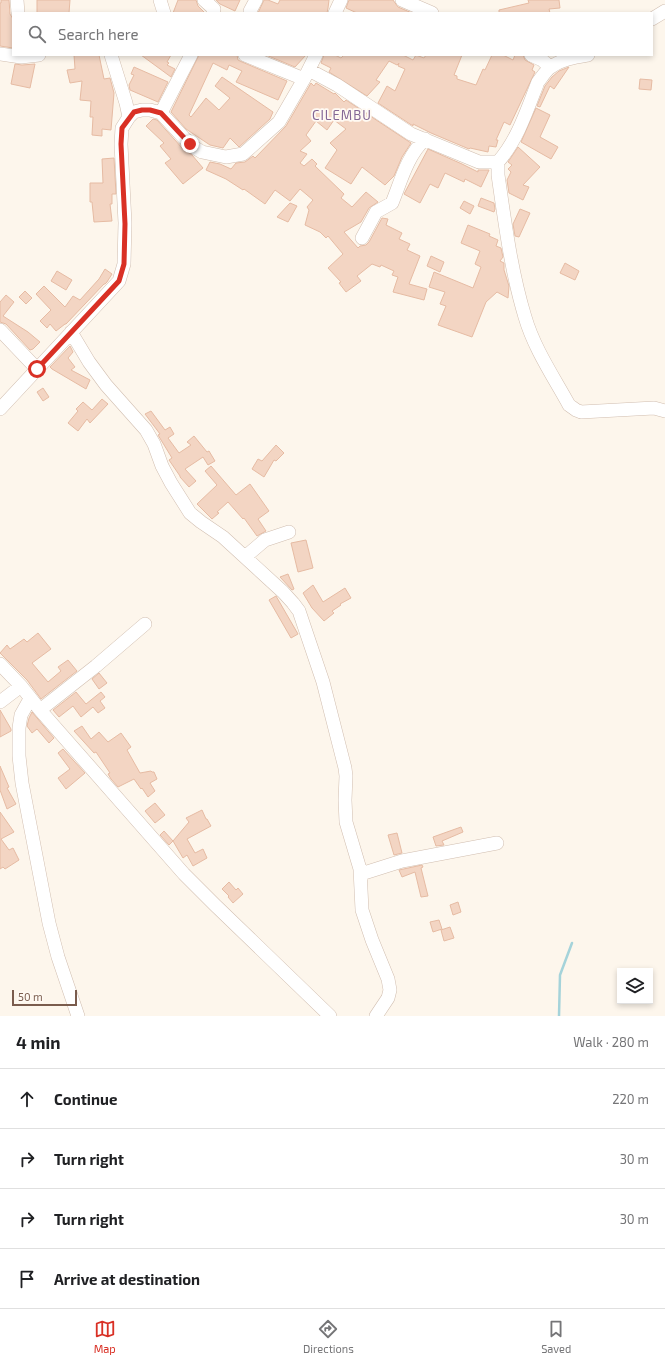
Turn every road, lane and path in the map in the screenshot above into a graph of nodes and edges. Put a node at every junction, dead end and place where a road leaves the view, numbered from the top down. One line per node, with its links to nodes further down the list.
1 (17, 0): 7 (street)
2 (160, 0): 8 (street)
3 (204, 0): 9 (street)
4 (341, 0): 10 (street)
5 (402, 0): 11 (street)
6 (665, 11): 12 (street)
7 (18, 12)
8 (164, 12)
9 (213, 12)
10 (335, 12)
11 (430, 12)
12 (653, 18)
13 (0, 54): 14 (street)
14 (12, 55)
15 (111, 56): 24 (street)
16 (190, 56): 23 (street)
17 (248, 56): 22 (street)
18 (316, 56): 22 (street)
19 (533, 56): 21 (street)
20 (583, 56): 21 (street)
21 (550, 67): 26 (street)
22 (306, 75): 23 (street); 25 (street)
23 (161, 113): 24 (street)
24 (129, 117): 29 (street)
25 (425, 139): 26 (street); 27 (street)
26 (498, 162): 32 (street)
27 (362, 238)
28 (0, 330): 30 (street)
29 (71, 332): 30 (street); 34 (street)
30 (37, 369): 31 (street)
31 (0, 409)
32 (665, 411)
33 (289, 532): 34 (street)
34 (245, 558): 42 (street)
35 (145, 624): 40 (street)
36 (0, 664): 37 (street)
37 (21, 686): 38 (street); 39 (street)
38 (30, 698): 40 (street); 43 (street)
39 (0, 702)
40 (40, 710): 44 (street)
41 (497, 843): 42 (street)
42 (361, 874): 45 (street)
43 (78, 1016)
44 (330, 1016)
45 (376, 1016)

